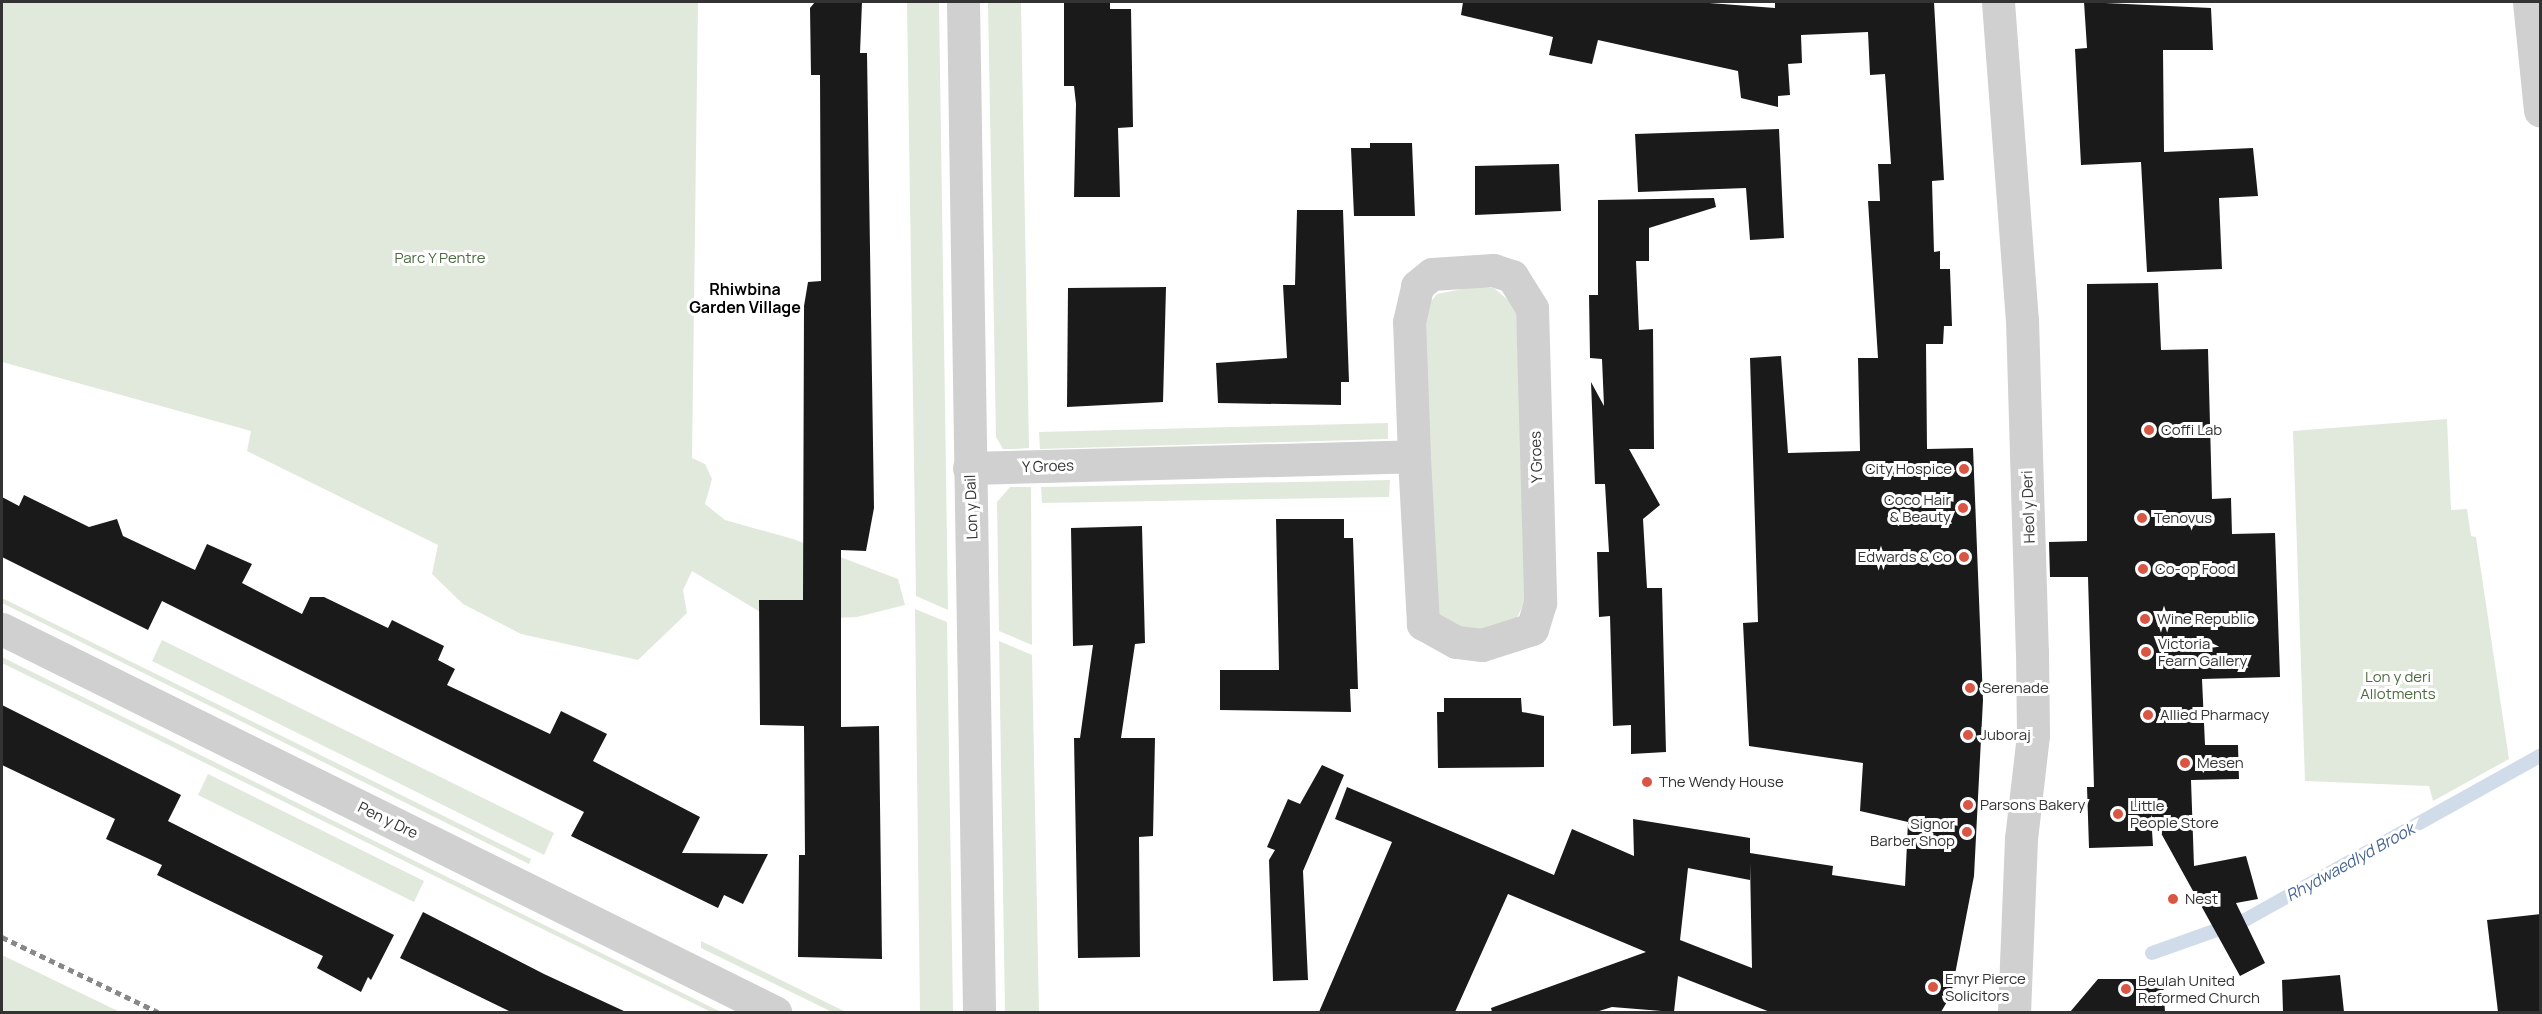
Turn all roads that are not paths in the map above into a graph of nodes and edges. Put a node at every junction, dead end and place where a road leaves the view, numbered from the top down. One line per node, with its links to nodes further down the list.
1 (963, 2): 6 (street, Lon y Dail)
2 (1998, 2): 10 (street, Heol y Deri)
3 (2529, 2): 4 (street)
4 (2541, 110)
5 (1414, 456): 5 (street, Y Groes); 6 (street, Y Groes)
6 (969, 468): 9 (street, Lon y Dail)
7 (2, 629): 8 (street, Pen y Dre)
8 (775, 1012)
9 (979, 1012)
10 (2014, 1012)

